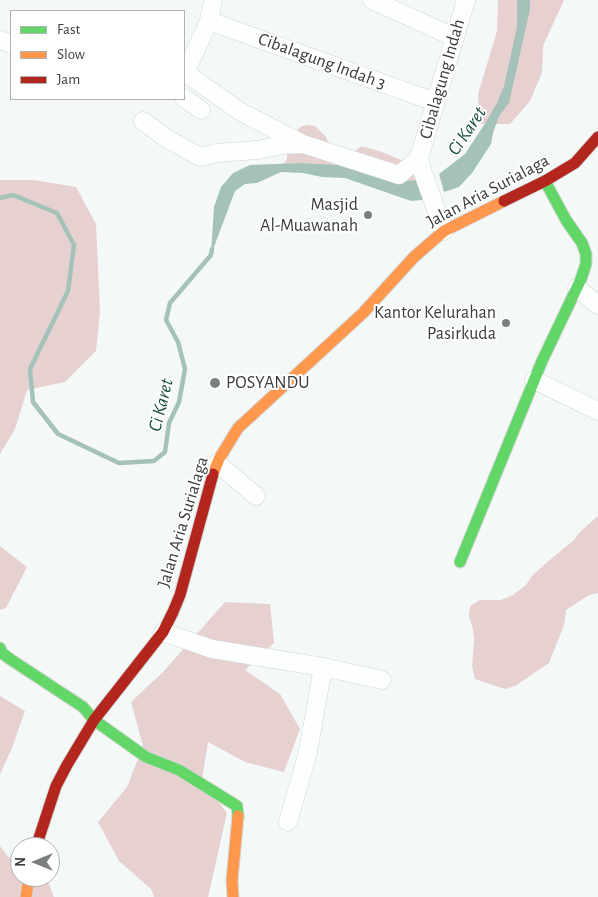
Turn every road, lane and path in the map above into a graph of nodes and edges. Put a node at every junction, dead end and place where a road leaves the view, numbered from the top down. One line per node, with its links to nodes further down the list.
1 (213, 0): 4 (street)
2 (372, 0): 5 (street)
3 (466, 0): 5 (street, Cibalagung Indah)
4 (209, 21): 6 (street); 9 (street, Cibalagung Indah 3)
5 (454, 36): 9 (street, Cibalagung Indah)
6 (185, 70)
7 (185, 73): 13 (street)
8 (185, 99): 10 (street)
9 (435, 102): 14 (street, Cibalagung Indah)
10 (201, 110)
11 (143, 121): 13 (street)
12 (598, 137): 15 (main road, Jalan Aria Surialaga)
13 (303, 144): 14 (street)
14 (421, 165): 16 (street)
15 (545, 181): 16 (main road, Jalan Aria Surialaga); 17 (main road)
16 (444, 231): 21 (main road, Jalan Aria Surialaga)
17 (577, 288): 18 (street); 19 (main road)
18 (598, 305)
19 (534, 380): 20 (street); 23 (main road)
20 (598, 411)
21 (217, 464): 22 (street); 24 (main road, Jalan Aria Surialaga)
22 (256, 496)
23 (460, 562)
24 (163, 632): 26 (street); 28 (main road, Jalan Aria Surialaga)
25 (0, 648): 28 (main road)
26 (323, 667): 27 (street); 29 (street)
27 (382, 680)
28 (94, 720): 30 (main road, Jalan Aria Surialaga); 31 (main road)
29 (288, 822)
30 (39, 837)
31 (233, 897)

